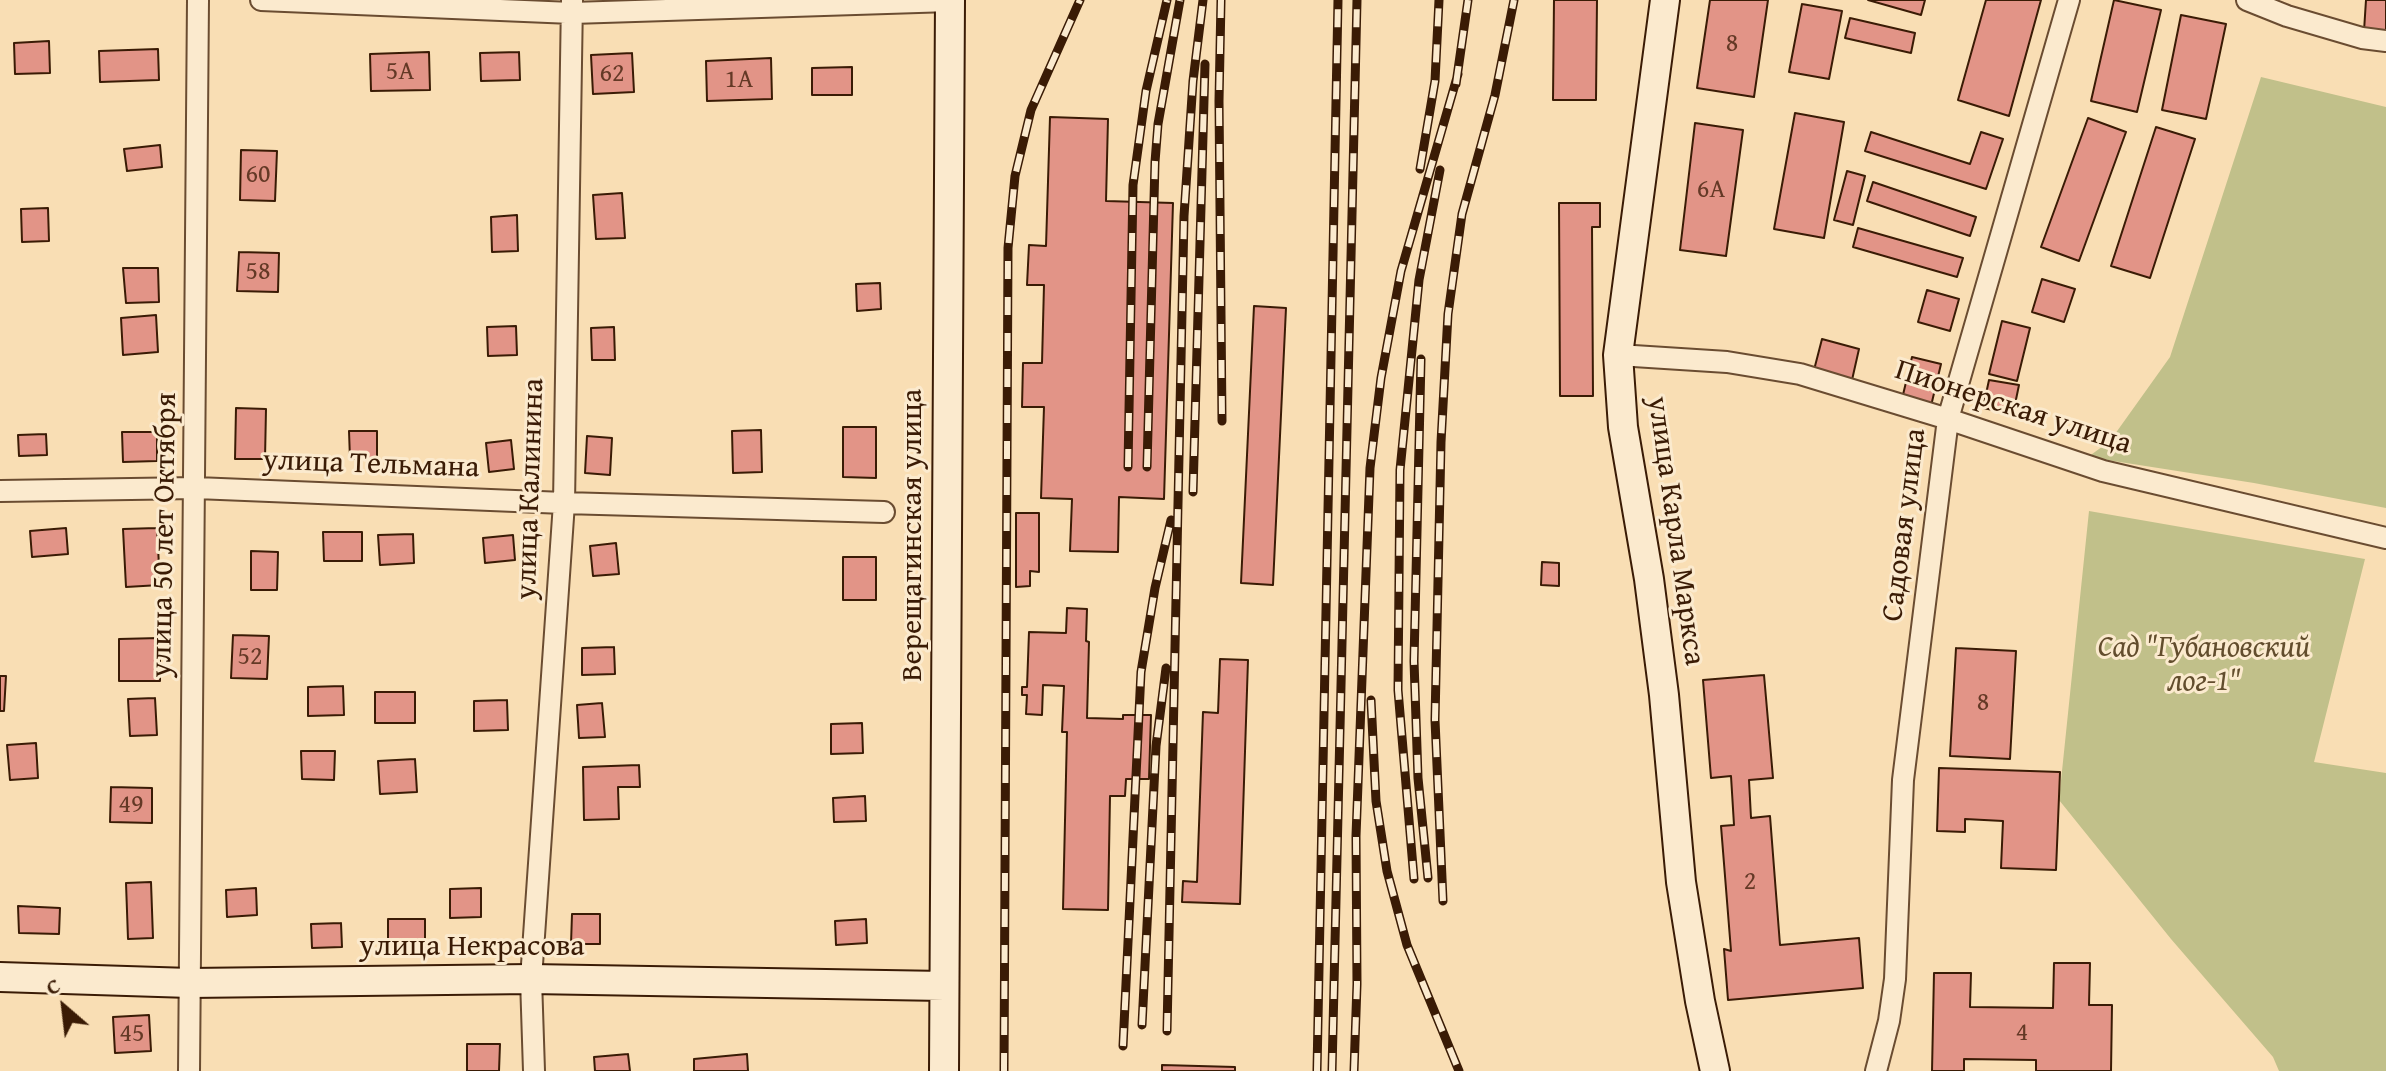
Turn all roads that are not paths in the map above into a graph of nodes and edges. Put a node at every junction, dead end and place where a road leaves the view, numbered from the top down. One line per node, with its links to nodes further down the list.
1 (198, 0): 11 (street, улица 50 лет Октября)
2 (261, 0): 7 (street)
3 (950, 0): 7 (street); 19 (main road, Верещагинская улица)
4 (1665, 0): 9 (main road, улица Карла Маркса)
5 (2069, 0): 10 (street, Садовая улица)
6 (2247, 0): 8 (street)
7 (572, 6): 13 (street, улица Калинина)
8 (2386, 41)
9 (1618, 355): 10 (street, Пионерская улица); 23 (main road, улица Карла Маркса)
10 (1948, 419): 15 (street, Пионерская улица); 24 (street, Садовая улица)
11 (196, 488): 12 (street, улица Тельмана); 13 (street, улица Тельмана); 18 (street, улица 50 лет Октября)
12 (0, 491)
13 (564, 503): 14 (street, улица Тельмана); 17 (street, улица Калинина)
14 (884, 512)
15 (2386, 538)
16 (0, 977): 18 (main road, улица Некрасова)
17 (531, 979): 18 (main road, улица Некрасова); 19 (main road, улица Некрасова); 21 (street, улица Калинина)
18 (190, 983): 20 (street, улица 50 лет Октября)
19 (944, 986): 22 (main road, Верещагинская улица)
20 (189, 1071)
21 (534, 1071)
22 (944, 1071)
23 (1715, 1071)
24 (1876, 1071)

